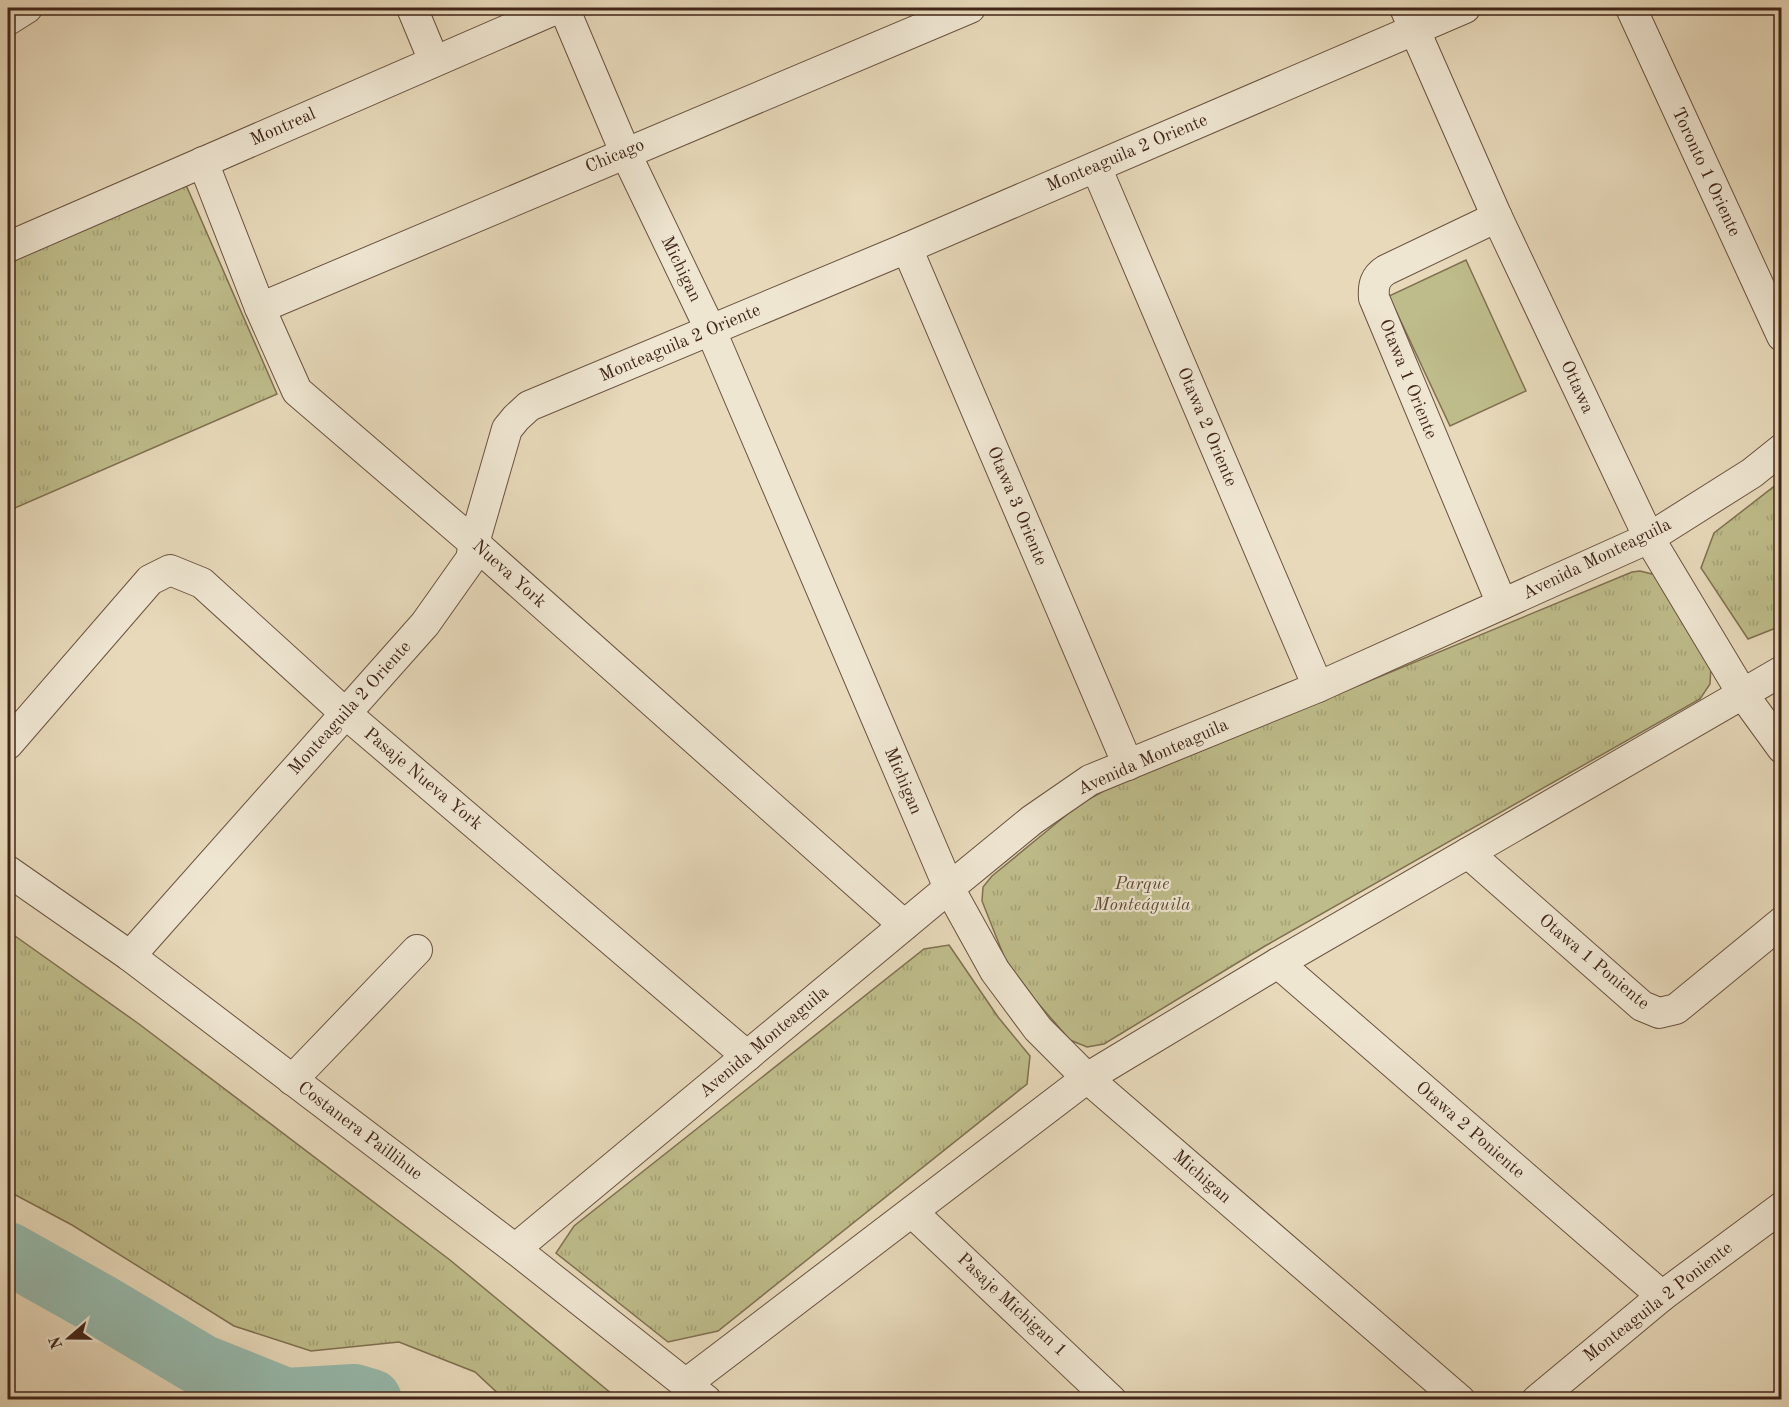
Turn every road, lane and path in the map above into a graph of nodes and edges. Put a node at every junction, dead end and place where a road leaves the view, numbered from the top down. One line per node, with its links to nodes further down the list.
1 (27, 8): 9 (street)
2 (412, 8): 10 (street)
3 (558, 8): 10 (street, Montreal)
4 (564, 8): 11 (street, Michigan)
5 (970, 8): 11 (street, Chicago)
6 (1465, 8): 8 (street, Monteaguila 2 Oriente)
7 (1631, 8): 19 (street, Toronto 1 Oriente)
8 (1410, 18): 13 (street, Monteaguila 2 Oriente); 14 (street, Ottawa)
9 (8, 20)
10 (434, 61): 12 (street, Montreal)
11 (625, 152): 17 (street, Chicago); 18 (street, Michigan)
12 (202, 162): 15 (street, Montreal); 17 (street, Nueva York)
13 (1096, 166): 16 (street, Monteaguila 2 Oriente); 25 (street, Otawa 2 Oriente)
14 (1497, 218): 21 (street, Ottawa); 23 (street, Otawa 1 Oriente)
15 (8, 247)
16 (907, 248): 18 (street, Monteaguila 2 Oriente); 30 (street, Otawa 3 Oriente)
17 (260, 308): 22 (street, Nueva York)
18 (711, 331): 22 (street, Monteaguila 2 Oriente); 33 (street, Michigan)
19 (1782, 336)
20 (1782, 449): 21 (street, Avenida Monteaguila)
21 (1649, 538): 23 (street, Avenida Monteaguila); 26 (street, Ottawa)
22 (474, 543): 27 (street, Monteaguila 2 Oriente); 35 (street, Nueva York)
23 (1502, 604): 25 (street, Avenida Monteaguila)
24 (1782, 670): 26 (street)
25 (1318, 687): 30 (street, Avenida Monteaguila)
26 (1742, 693): 29 (street, Ottawa); 31 (street)
27 (345, 713): 28 (street, Pasaje Nueva York); 37 (street, Monteaguila 2 Oriente); 39 (street, Pasaje Nueva York)
28 (8, 744)
29 (1782, 748)
30 (1128, 765): 33 (street, Avenida Monteaguila)
31 (1468, 853): 34 (street, Otawa 1 Poniente); 38 (street)
32 (8, 871): 37 (street, Costanera Paillihue)
33 (949, 888): 35 (street, Avenida Monteaguila); 40 (street, Michigan)
34 (1782, 922)
35 (904, 925): 39 (street, Avenida Monteaguila)
36 (417, 950): 41 (street)
37 (130, 956): 41 (street, Costanera Paillihue)
38 (1278, 963): 40 (street); 45 (street, Otawa 2 Poniente)
39 (747, 1056): 44 (street, Avenida Monteaguila)
40 (1087, 1078): 43 (street); 48 (street, Michigan)
41 (292, 1080): 44 (street, Costanera Paillihue)
42 (1782, 1207): 45 (street, Monteaguila 2 Poniente)
43 (912, 1212): 46 (street); 47 (street, Pasaje Michigan 1)
44 (515, 1250): 46 (street, Costanera Paillihue)
45 (1662, 1296): 49 (street, Monteaguila 2 Poniente)
46 (696, 1391)
47 (1111, 1400)
48 (1460, 1400)
49 (1537, 1400)

